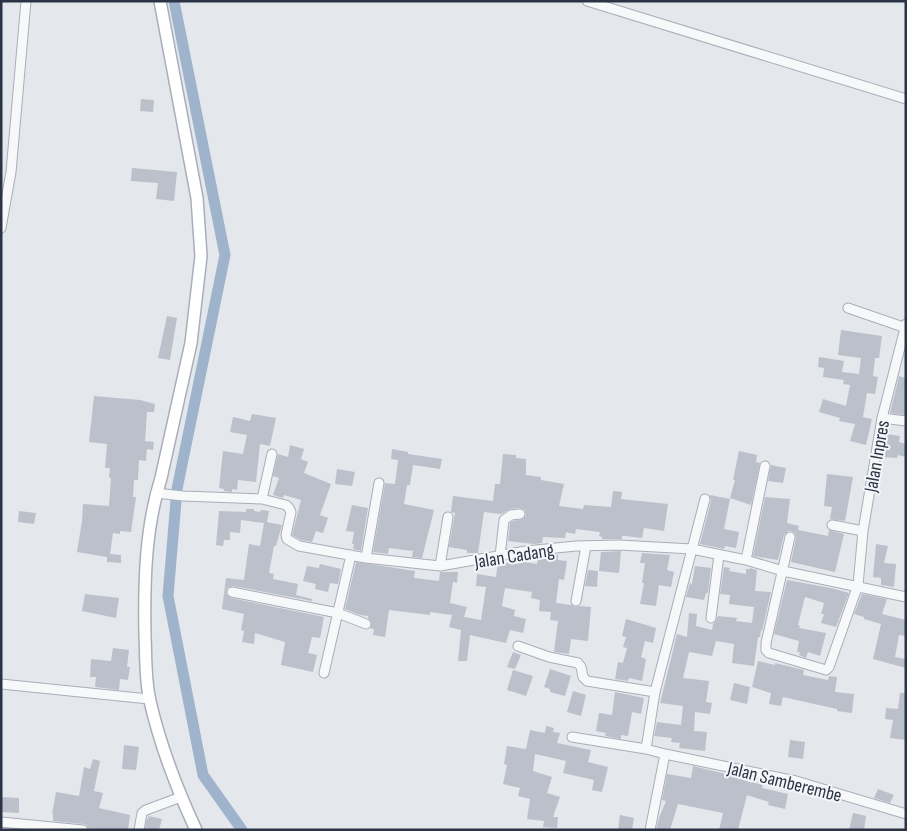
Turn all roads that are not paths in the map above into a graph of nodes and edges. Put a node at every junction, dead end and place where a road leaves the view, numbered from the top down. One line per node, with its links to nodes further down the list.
1 (26, 1): 5 (street)
2 (160, 1): 13 (street)
3 (587, 1): 4 (street)
4 (906, 99)
5 (1, 228)
6 (848, 308): 7 (street)
7 (905, 327): 8 (street, Jalan Inpres)
8 (882, 418): 9 (street); 19 (street, Jalan Inpres)
9 (906, 421)
10 (272, 454): 15 (street)
11 (766, 466): 27 (street)
12 (379, 483): 26 (street)
13 (161, 493): 15 (street, Jalan Cadang); 41 (street)
14 (704, 499): 22 (street)
15 (262, 500): 23 (street, Jalan Cadang)
16 (520, 514): 25 (street)
17 (448, 517): 28 (street)
18 (832, 525): 19 (street)
19 (863, 531): 30 (street, Jalan Inpres)
20 (790, 537): 29 (street)
21 (586, 546): 22 (street, Jalan Cadang); 25 (street, Jalan Cadang); 33 (street)
22 (692, 550): 24 (street, Jalan Cadang); 40 (street)
23 (350, 555): 26 (street, Jalan Cadang); 34 (street)
24 (719, 555): 27 (street, Jalan Cadang); 35 (street)
25 (500, 556): 28 (street, Jalan Cadang)
26 (366, 558): 28 (street, Jalan Cadang)
27 (746, 560): 29 (street, Jalan Cadang)
28 (440, 566)
29 (783, 571): 30 (street, Jalan Cadang); 30 (street, Jalan Inpres)
30 (858, 585): 32 (street, Jalan Cadang)
31 (232, 592): 34 (street)
32 (906, 596)
33 (576, 601)
34 (338, 613): 36 (street); 38 (street)
35 (711, 618)
36 (366, 624)
37 (518, 646): 40 (street)
38 (324, 673)
39 (1, 684): 41 (street)
40 (655, 692): 43 (street)
41 (150, 699): 45 (street)
42 (572, 737): 43 (street, Jalan Samberembe)
43 (646, 749): 44 (street, Jalan Samberembe)
44 (665, 754): 46 (street, Jalan Samberembe); 51 (street)
45 (181, 796): 49 (street); 50 (street)
46 (905, 811)
47 (1, 822): 48 (street)
48 (83, 830)
49 (139, 830)
50 (196, 830)
51 (650, 830)

